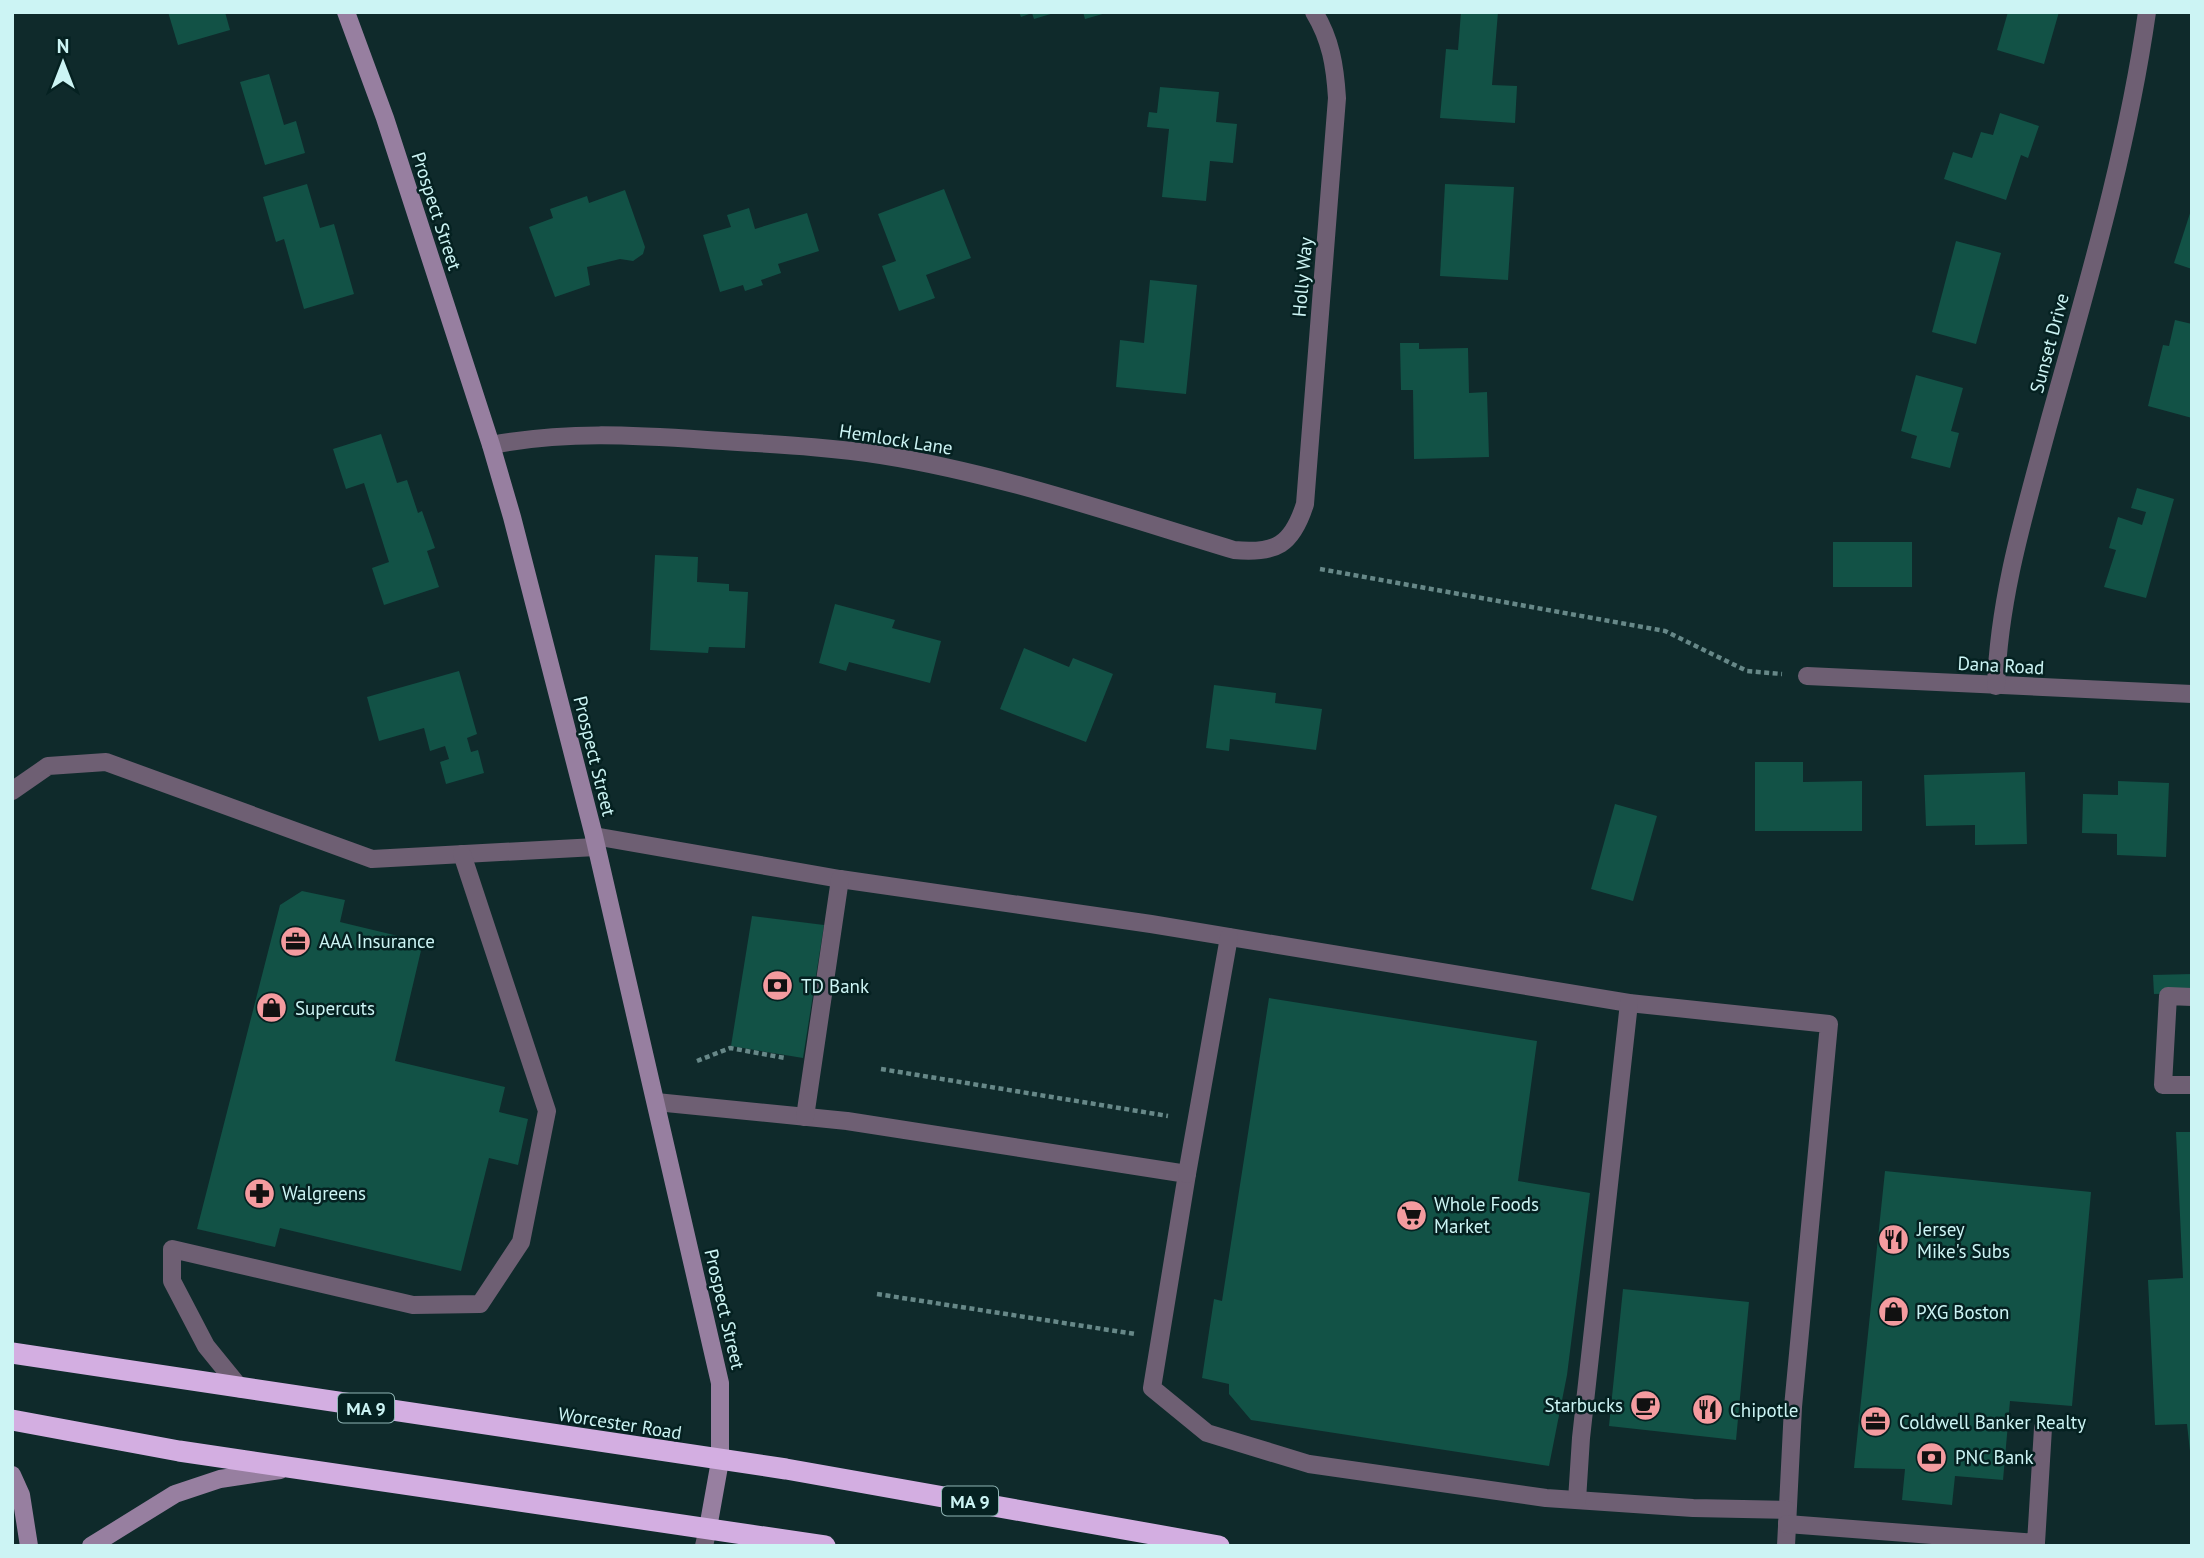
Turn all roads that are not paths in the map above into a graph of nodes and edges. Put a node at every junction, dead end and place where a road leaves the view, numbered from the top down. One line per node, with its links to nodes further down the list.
1 (346, 12): 4 (street, Prospect Street)
2 (1314, 12): 5 (street, Holly Way)
3 (2147, 12): 7 (street, Sunset Drive)
4 (491, 445): 5 (street, Hemlock Lane); 10 (street, Prospect Street)
5 (1283, 544)
6 (1807, 676): 7 (street, Dana Road)
7 (1996, 686): 8 (street, Dana Road)
8 (2192, 694)
9 (12, 791): 11 (street)
10 (595, 842): 11 (street); 12 (street); 17 (street, Prospect Street)
11 (462, 854): 21 (street)
12 (840, 879): 13 (street); 18 (street)
13 (1229, 937): 15 (street); 19 (street)
14 (2192, 996): 16 (street)
15 (1629, 1003): 27 (street); 28 (street)
16 (2192, 1085)
17 (656, 1102): 18 (street); 24 (street, Prospect Street)
18 (804, 1116): 19 (street)
19 (1187, 1174): 27 (street)
20 (12, 1353): 21 (highway, Worcester Road / MA 9)
21 (241, 1389): 24 (highway, Worcester Road / MA 9)
22 (12, 1420): 25 (highway)
23 (2043, 1428): 28 (street)
24 (720, 1461): 29 (street, Prospect Street); 33 (highway, Worcester Road / MA 9)
25 (291, 1468): 29 (highway); 31 (street)
26 (12, 1475): 30 (street)
27 (1577, 1500): 28 (street)
28 (1787, 1517): 34 (street)
29 (706, 1537): 32 (highway)
30 (29, 1546)
31 (91, 1546)
32 (825, 1546)
33 (1219, 1546)
34 (1786, 1546)

